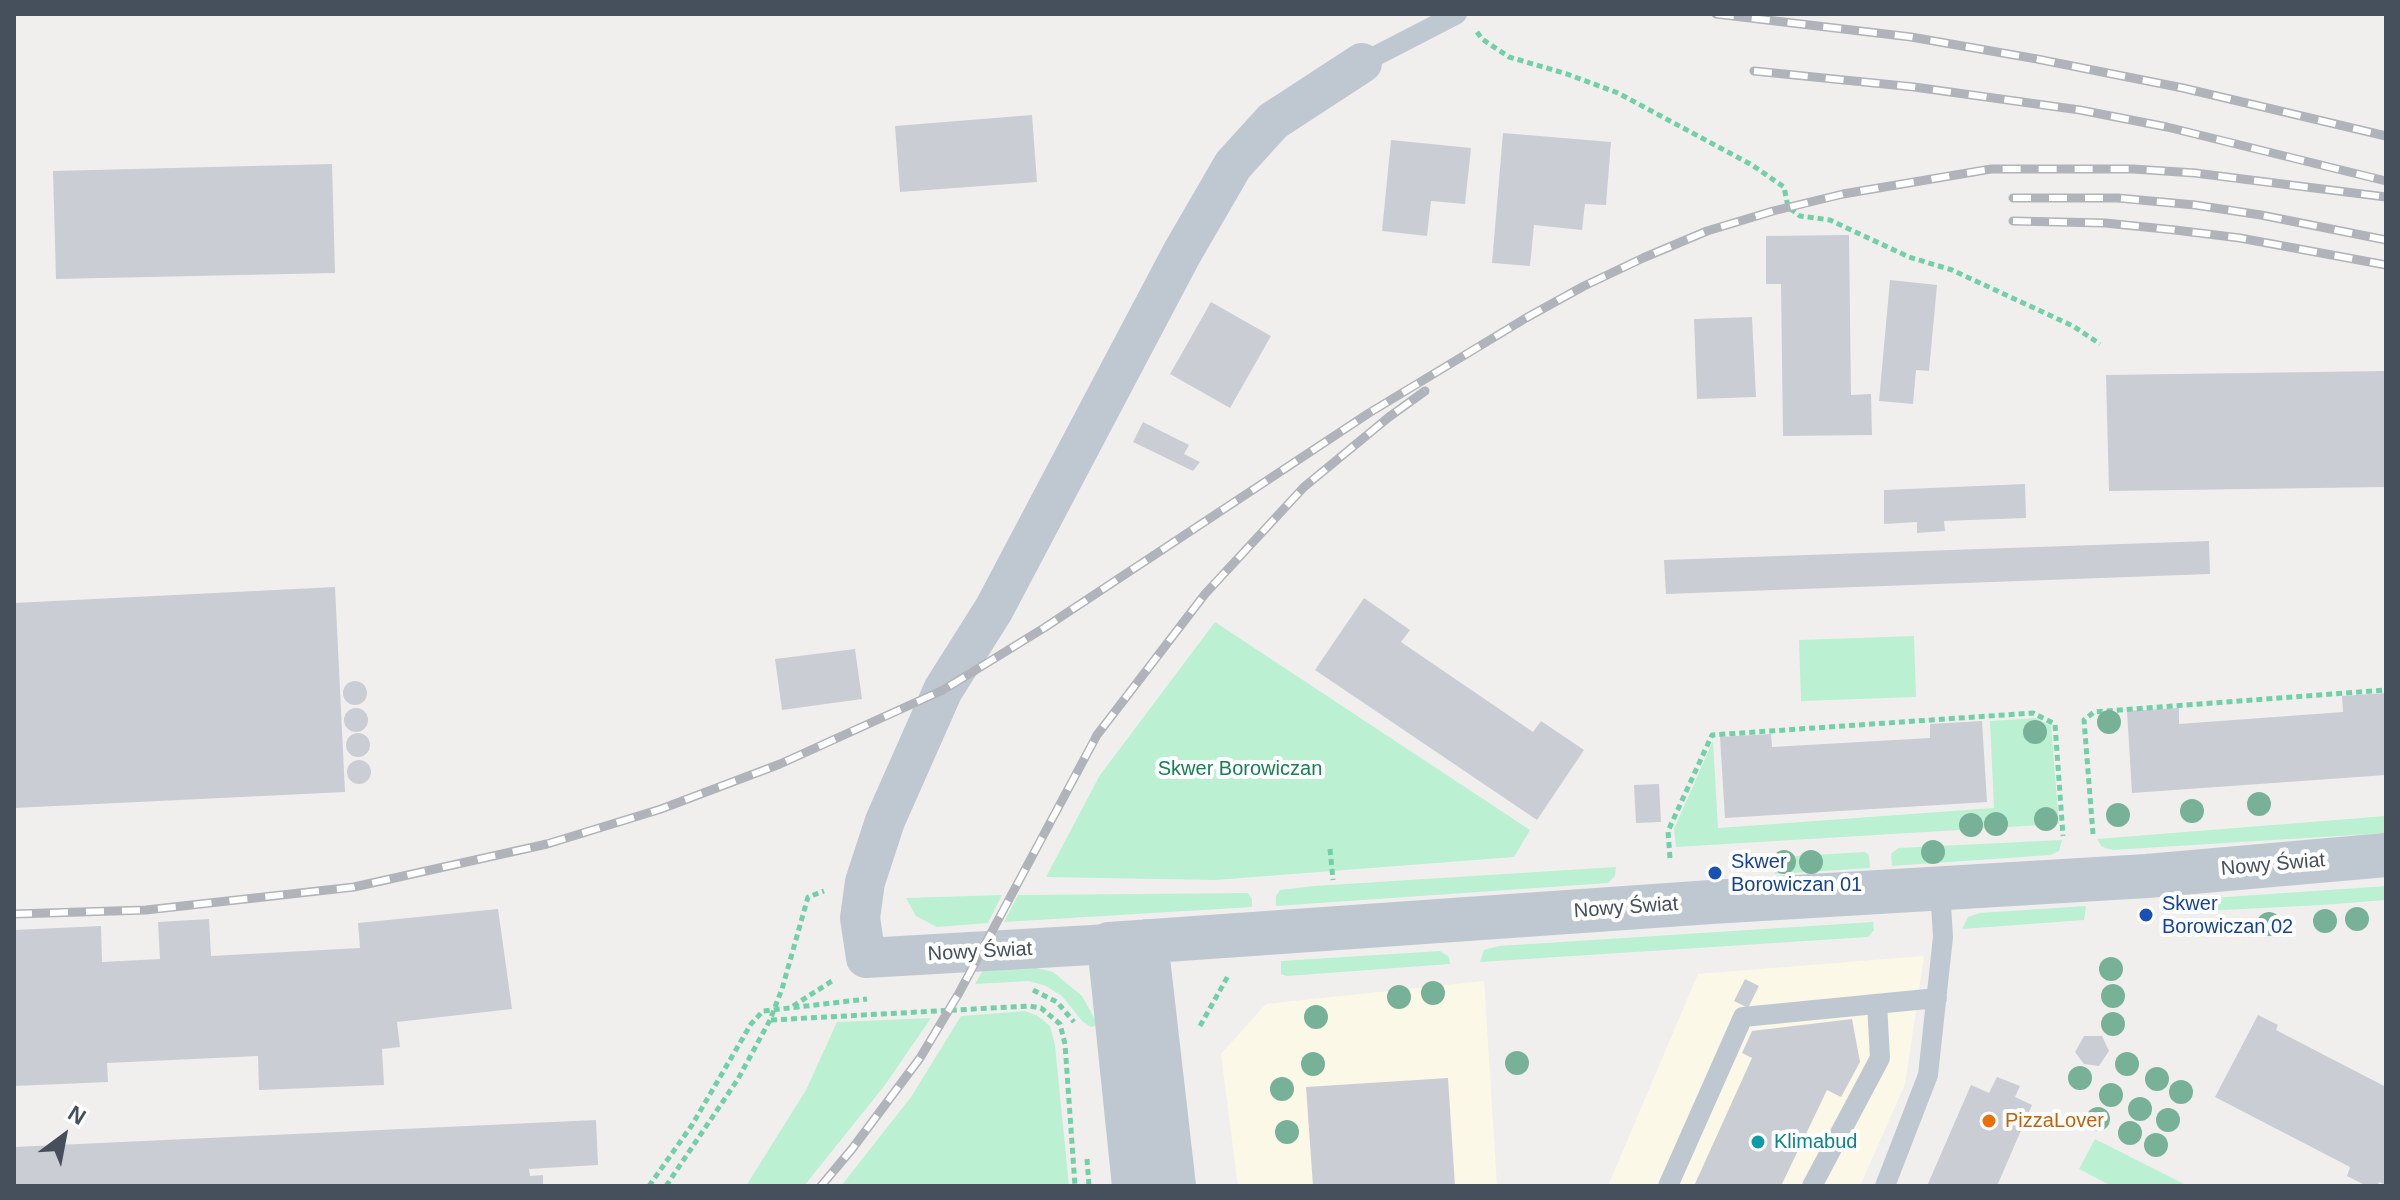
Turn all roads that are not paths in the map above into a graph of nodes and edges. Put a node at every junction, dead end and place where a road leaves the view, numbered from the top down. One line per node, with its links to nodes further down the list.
1 (1465, 20): 2 (lane)
2 (1362, 63): 5 (street, Nowy Świat)
3 (2386, 855): 4 (street, Nowy Świat)
4 (1940, 888): 5 (street, Nowy Świat); 6 (lane)
5 (1128, 942): 8 (street); 9 (street)
6 (1937, 998): 7 (lane); 12 (lane)
7 (1877, 1004): 10 (lane); 11 (lane)
8 (1134, 1186)
9 (1174, 1186)
10 (1668, 1186)
11 (1812, 1186)
12 (1885, 1186)

